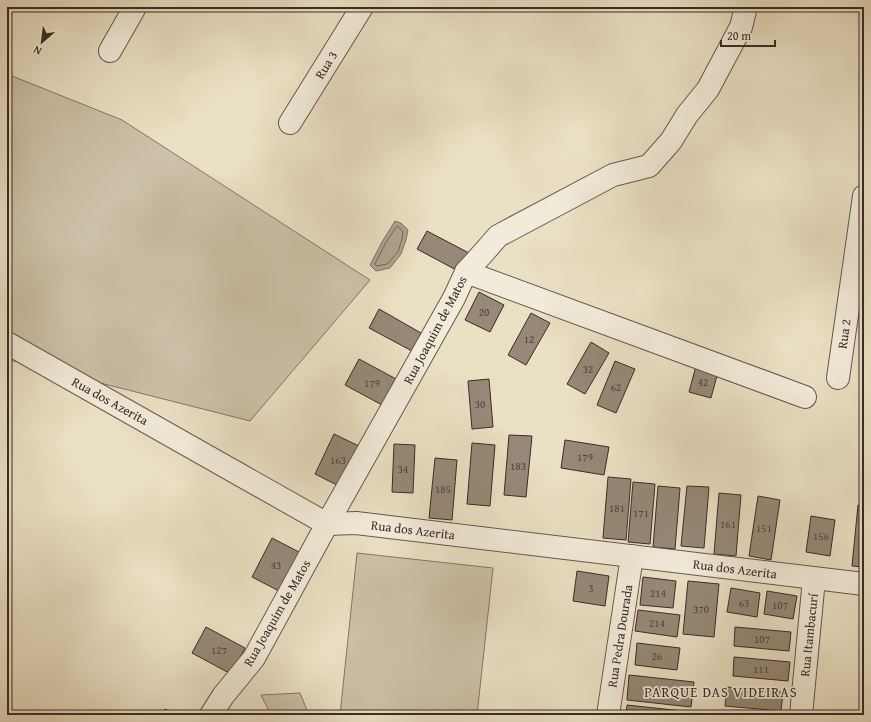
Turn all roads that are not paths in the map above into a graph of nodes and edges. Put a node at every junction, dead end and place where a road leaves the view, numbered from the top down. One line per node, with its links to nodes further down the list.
1 (135, 7): 4 (street)
2 (362, 7): 5 (street, Rua 3)
3 (746, 7): 7 (street, Rua Joaquim de Matos)
4 (110, 51)
5 (290, 123)
6 (864, 196): 9 (street, Rua 2)
7 (466, 272): 10 (street); 11 (street, Rua Joaquim de Matos)
8 (7, 343): 11 (street, Rua dos Azerita)
9 (838, 378)
10 (805, 397)
11 (328, 524): 12 (street, Rua dos Azerita); 15 (street, Rua Joaquim de Matos)
12 (632, 556): 13 (street, Rua dos Azerita); 16 (street, Rua Pedra Dourada)
13 (814, 578): 14 (street, Rua dos Azerita); 17 (street, Rua Itambacurí)
14 (864, 584)
15 (211, 715)
16 (608, 715)
17 (801, 715)

